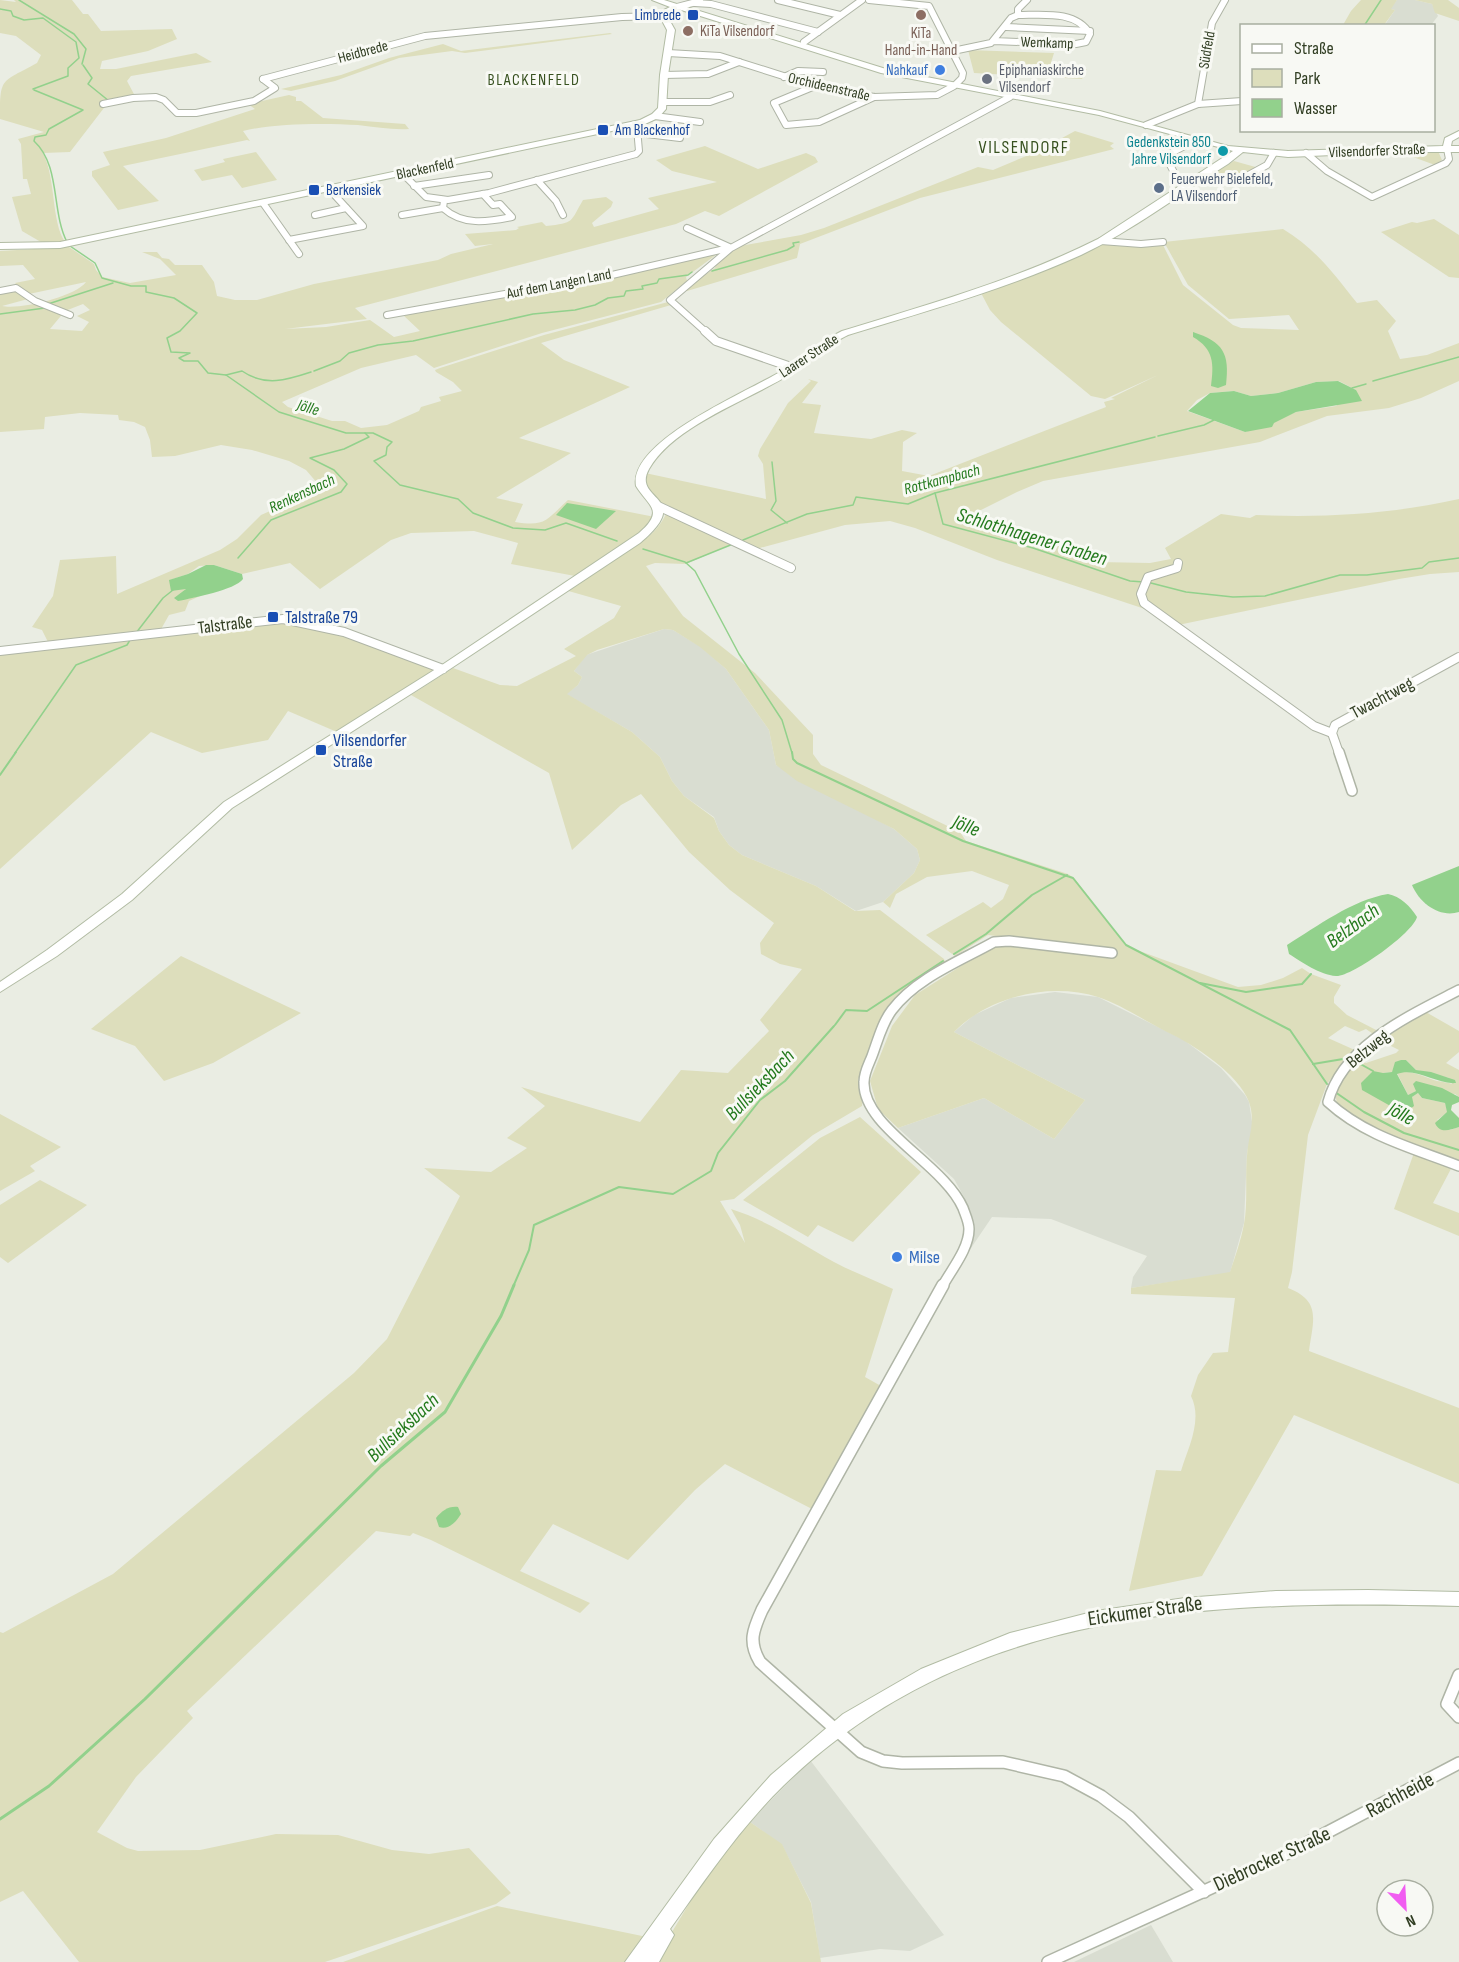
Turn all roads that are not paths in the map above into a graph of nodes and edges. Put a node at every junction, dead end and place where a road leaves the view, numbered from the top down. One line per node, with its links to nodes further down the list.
1 (656, 0): 9 (street, Vilsendorfer Straße)
2 (703, 0): 8 (street)
3 (778, 0): 10 (street)
4 (862, 0): 10 (street)
5 (869, 0): 18 (street)
6 (1027, 0): 11 (street)
7 (1225, 0): 32 (street, Südfeld)
8 (695, 3): 9 (street); 15 (street)
9 (677, 7): 12 (street); 25 (street, Vilsendorfer Straße)
10 (840, 15): 15 (street)
11 (1018, 15): 13 (street, Wemkamp); 14 (street, Wemkamp)
12 (663, 16): 19 (street); 31 (street, Heidbrede)
13 (1005, 27): 14 (street, Wemkamp); 16 (street, Wemkamp)
14 (1090, 31): 16 (street, Wemkamp)
15 (818, 32): 17 (street)
16 (994, 41): 18 (street, Wemkamp)
17 (804, 42)
18 (953, 51): 25 (street)
19 (668, 53): 20 (street, Orchideenstraße); 22 (street)
20 (739, 62): 22 (street); 23 (street, Orchideenstraße)
21 (823, 72): 23 (street)
22 (664, 75): 30 (street)
23 (784, 77): 24 (street, Orchideenstraße)
24 (815, 86): 27 (street, Orchideenstraße); 27 (street)
25 (954, 86): 27 (street, Orchideenstraße); 28 (street, Vilsendorfer Straße)
26 (730, 95): 30 (street)
27 (874, 97)
28 (1010, 97): 35 (street, Vilsendorfer Straße); 65 (street, Auf dem Langen Land)
29 (1240, 101): 32 (street)
30 (663, 102): 33 (street)
31 (104, 104)
32 (1198, 104): 35 (street)
33 (655, 116): 34 (street); 36 (street, Blackenfeld)
34 (700, 122)
35 (1146, 125): 39 (street, Vilsendorfer Straße)
36 (635, 129): 38 (street); 45 (street, Blackenfeld); 48 (street)
37 (1459, 134): 40 (street)
38 (680, 138)
39 (1196, 140): 42 (street, Vilsendorfer Straße); 50 (street)
40 (1447, 148): 41 (street, Vilsendorfer Straße); 44 (street, Vilsendorfer Straße); 44 (street, Vilsendorfer Straße)
41 (1459, 149)
42 (1240, 150): 43 (street, Vilsendorfer Straße); 50 (street, Laarer Straße)
43 (1274, 153): 44 (street, Vilsendorfer Straße); 47 (street)
44 (1306, 153)
45 (402, 173): 49 (street); 51 (street, Blackenfeld)
46 (489, 175): 49 (street)
47 (1245, 177)
48 (537, 180): 52 (street); 59 (street)
49 (414, 186): 53 (street)
50 (1187, 187): 62 (street, Laarer Straße)
51 (329, 189): 54 (street, Blackenfeld); 55 (street)
52 (483, 194): 53 (street); 56 (street)
53 (444, 201): 56 (street)
54 (263, 203): 61 (street); 64 (street, Blackenfeld)
55 (346, 208): 57 (street); 61 (street)
56 (443, 208): 58 (street)
57 (315, 215)
58 (402, 215)
59 (563, 215)
60 (687, 228): 65 (street)
61 (289, 240): 66 (street)
62 (1101, 241): 63 (street, Laarer Straße); 70 (street, Laarer Straße)
63 (1163, 242)
64 (0, 246)
65 (731, 248): 69 (street, Auf dem Langen Land); 70 (street, Auf dem Langen Land)
66 (299, 254)
67 (0, 291): 68 (street)
68 (70, 315)
69 (387, 315)
70 (794, 368): 71 (street, Laarer Straße)
71 (658, 506): 73 (street); 76 (street)
72 (1178, 563): 77 (street)
73 (791, 568)
74 (0, 651): 76 (street, Talstraße)
75 (1459, 657): 77 (street, Twachtweg)
76 (443, 669): 80 (street)
77 (1332, 733): 78 (street, Twachtweg)
78 (1352, 790)
79 (1112, 953): 86 (street)
80 (0, 988)
81 (1459, 990): 82 (street, Belzweg)
82 (1459, 1166)
83 (1459, 1599): 86 (street, Eickumer Straße)
84 (1459, 1675): 85 (street)
85 (1459, 1717)
86 (836, 1730): 89 (street); 90 (street)
87 (1458, 1764): 88 (street, Rachheide)
88 (1340, 1827): 90 (street, Diebrocker Straße)
89 (694, 1883): 91 (street); 92 (street)
90 (1199, 1887): 93 (street, Diebrocker Straße)
91 (635, 1962)
92 (649, 1962)
93 (1048, 1962)

